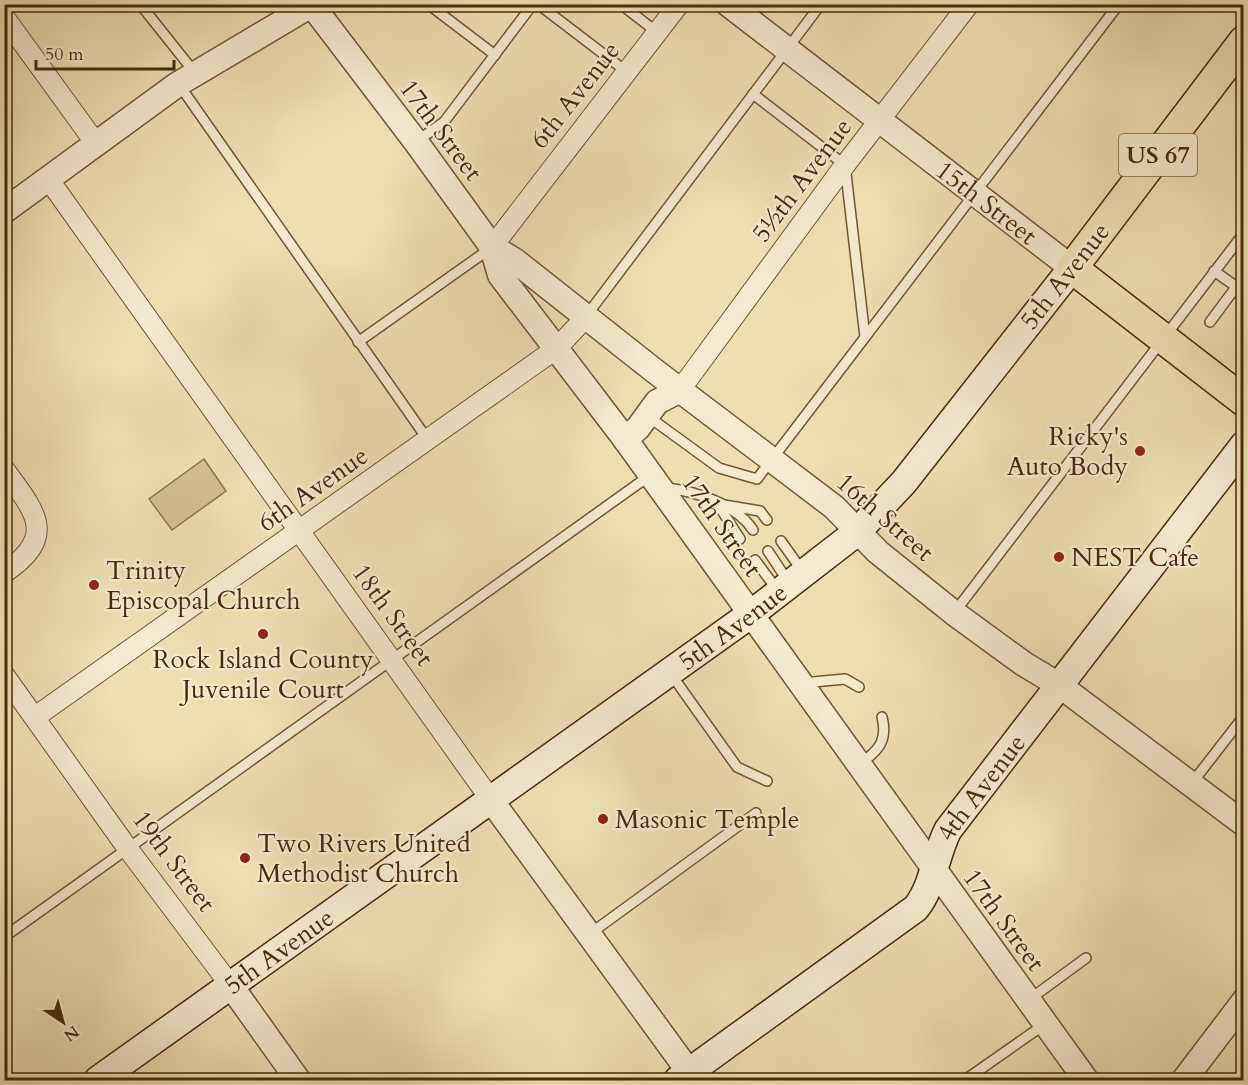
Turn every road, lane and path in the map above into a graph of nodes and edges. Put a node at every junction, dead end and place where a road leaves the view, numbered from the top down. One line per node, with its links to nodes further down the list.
1 (140, 4): 18 (lane)
2 (428, 4): 16 (lane)
3 (533, 4): 16 (lane)
4 (538, 4): 17 (lane)
5 (728, 4): 15 (street, 15th Street)
6 (821, 4): 15 (lane)
7 (969, 4): 20 (street, 5½th Avenue)
8 (1119, 4): 25 (lane)
9 (312, 5): 18 (street); 21 (street, 17th Street)
10 (672, 7): 13 (street, 6th Avenue)
11 (627, 9): 13 (lane)
12 (4, 17): 22 (street)
13 (658, 33): 17 (street, 6th Avenue)
14 (1244, 41): 30 (main road, 5th Avenue / US 67)
15 (786, 51): 19 (lane); 20 (street, 15th Street)
16 (495, 55): 21 (lane)
17 (627, 72): 29 (street, 6th Avenue)
18 (186, 79): 22 (street); 37 (lane)
19 (753, 94): 23 (lane); 33 (lane)
20 (880, 122): 23 (street, 5½th Avenue); 25 (street, 15th Street)
21 (416, 142): 29 (street, 17th Street)
22 (97, 145): 24 (street)
23 (845, 165): 35 (lane); 39 (street, 5½th Avenue)
24 (49, 180): 26 (street); 51 (street, 18th Street)
25 (976, 195): 30 (street, 15th Street); 35 (lane)
26 (4, 211)
27 (1244, 233): 28 (lane)
28 (1240, 244): 31 (lane)
29 (492, 247): 33 (street, 16th Street); 37 (lane); 38 (street, 17th Street)
30 (1072, 268): 36 (main road, 15th Street); 52 (main road, 5th Avenue)
31 (1214, 271): 32 (lane); 36 (lane)
32 (1240, 290): 34 (lane)
33 (586, 317): 38 (street, 6th Avenue); 39 (street, 16th Street)
34 (1210, 322)
35 (865, 337): 45 (lane)
36 (1164, 338): 40 (main road, 15th Street); 59 (lane)
37 (358, 342): 43 (lane)
38 (557, 348): 42 (street, 17th Street); 43 (street, 6th Avenue)
39 (680, 390): 41 (street); 45 (street, 16th Street)
40 (1244, 401)
41 (647, 415): 42 (street); 45 (lane)
42 (625, 439): 47 (street, 17th Street)
43 (428, 440): 51 (street, 6th Avenue)
44 (1244, 445): 65 (main road, 4th Avenue)
45 (771, 460): 52 (street, 16th Street)
46 (4, 469): 57 (street)
47 (656, 481): 48 (lane); 60 (street, 17th Street); 61 (lane)
48 (718, 504): 49 (lane); 50 (lane); 53 (lane)
49 (767, 520)
50 (753, 530)
51 (298, 532): 61 (street, 18th Street); 68 (street, 6th Avenue)
52 (857, 532): 58 (main road, 5th Avenue); 59 (street, 16th Street)
53 (740, 539)
54 (782, 542): 58 (lane)
55 (768, 551): 58 (lane)
56 (755, 560): 58 (lane)
57 (4, 573)
58 (791, 584): 60 (main road, 5th Avenue)
59 (954, 613): 65 (street, 16th Street)
60 (751, 615): 62 (main road, 5th Avenue); 64 (street, 17th Street)
61 (392, 662): 73 (street, 18th Street); 76 (lane)
62 (670, 672): 71 (lane); 73 (main road, 5th Avenue)
63 (4, 675): 68 (street, 19th Street)
64 (800, 684): 66 (lane); 70 (street, 17th Street)
65 (1059, 685): 72 (street, 16th Street); 77 (main road, 4th Avenue)
66 (859, 687)
67 (1244, 716): 72 (lane)
68 (35, 717): 76 (street, 19th Street)
69 (882, 717): 70 (lane)
70 (858, 766): 77 (street, 17th Street)
71 (766, 781)
72 (1192, 784): 75 (street, 16th Street)
73 (491, 800): 78 (street, 18th Street); 81 (main road, 5th Avenue)
74 (756, 813): 78 (lane)
75 (1244, 824)
76 (128, 849): 79 (lane); 81 (street, 19th Street)
77 (933, 871): 82 (street, 17th Street); 85 (main road, 4th Avenue)
78 (590, 934): 85 (street, 18th Street)
79 (4, 937)
80 (1086, 958): 82 (lane)
81 (231, 986): 86 (main road, 5th Avenue); 87 (street, 19th Street)
82 (1028, 1001): 84 (street, 17th Street)
83 (1244, 1001): 90 (street)
84 (1045, 1024): 88 (lane); 89 (street, 17th Street)
85 (687, 1078)
86 (98, 1080)
87 (298, 1080)
88 (965, 1080)
89 (1086, 1080)
90 (1184, 1080)

